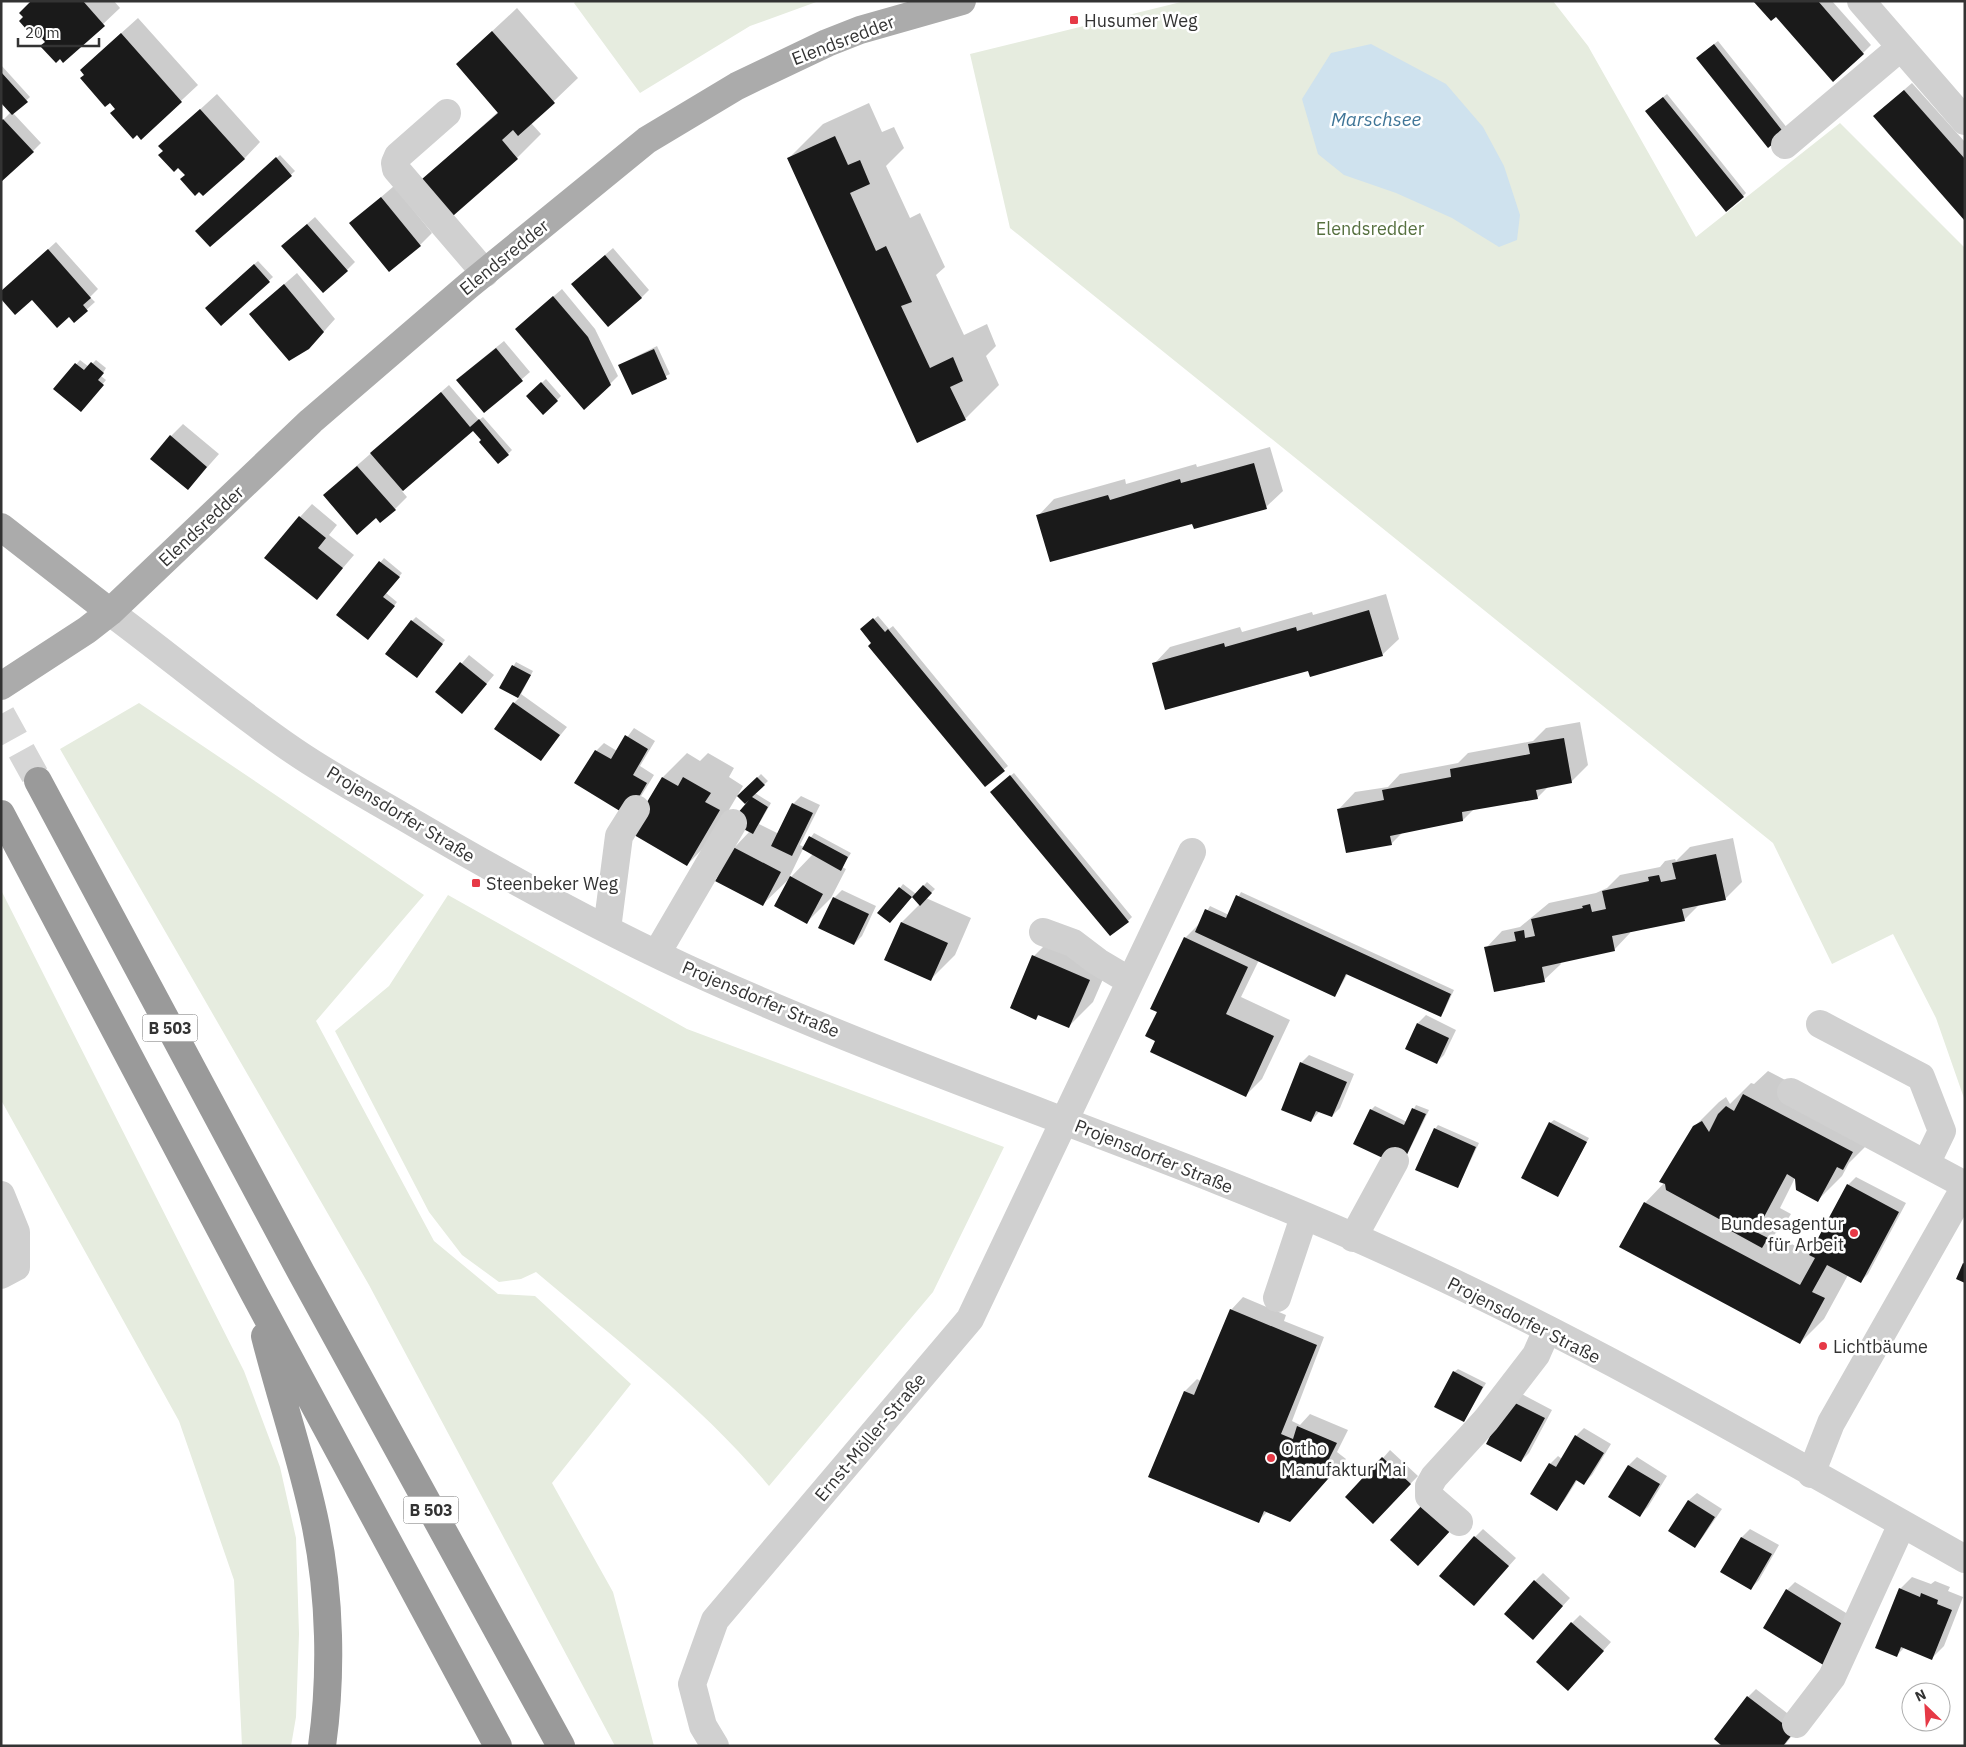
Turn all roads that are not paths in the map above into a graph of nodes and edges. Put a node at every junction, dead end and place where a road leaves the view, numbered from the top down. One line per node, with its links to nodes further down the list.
1 (962, 1): 7 (main road, Elendsredder)
2 (1861, 1): 3 (street)
3 (1901, 47): 5 (street); 6 (street)
4 (447, 113): 7 (street)
5 (1965, 121)
6 (1785, 145)
7 (485, 273): 9 (main road, Elendsredder)
8 (1, 527): 9 (main road, Projensdorfer Straße)
9 (110, 612): 10 (main road); 16 (street, Projensdorfer Straße)
10 (1, 686)
11 (38, 781): 40 (highway, B 503)
12 (636, 809): 16 (street)
13 (1, 814): 30 (highway, B 503)
14 (733, 823): 18 (street)
15 (1192, 852): 19 (street, Projensdorfer Straße)
16 (607, 929): 18 (street, Projensdorfer Straße)
17 (1042, 932): 19 (street)
18 (657, 953): 22 (street, Projensdorfer Straße)
19 (1130, 981): 22 (street, Projensdorfer Straße)
20 (1820, 1024): 24 (street)
21 (1791, 1092): 24 (street)
22 (1065, 1120): 27 (street, Projensdorfer Straße); 41 (street, Ernst-Möller-Straße)
23 (1395, 1161): 28 (street)
24 (1926, 1164): 25 (street)
25 (1965, 1186): 33 (street)
26 (1, 1195): 29 (street)
27 (1304, 1217): 28 (street, Projensdorfer Straße); 31 (street)
28 (1353, 1238): 32 (street, Projensdorfer Straße)
29 (1, 1275)
30 (254, 1293): 38 (highway); 39 (highway, B 503)
31 (1277, 1298)
32 (1547, 1330): 33 (street, Projensdorfer Straße); 34 (street)
33 (1811, 1474): 35 (street, Projensdorfer Straße)
34 (1459, 1522)
35 (1902, 1524): 36 (street, Projensdorfer Straße); 37 (street)
36 (1965, 1559)
37 (1796, 1724)
38 (322, 1746)
39 (498, 1746)
40 (561, 1746)
41 (715, 1746)

